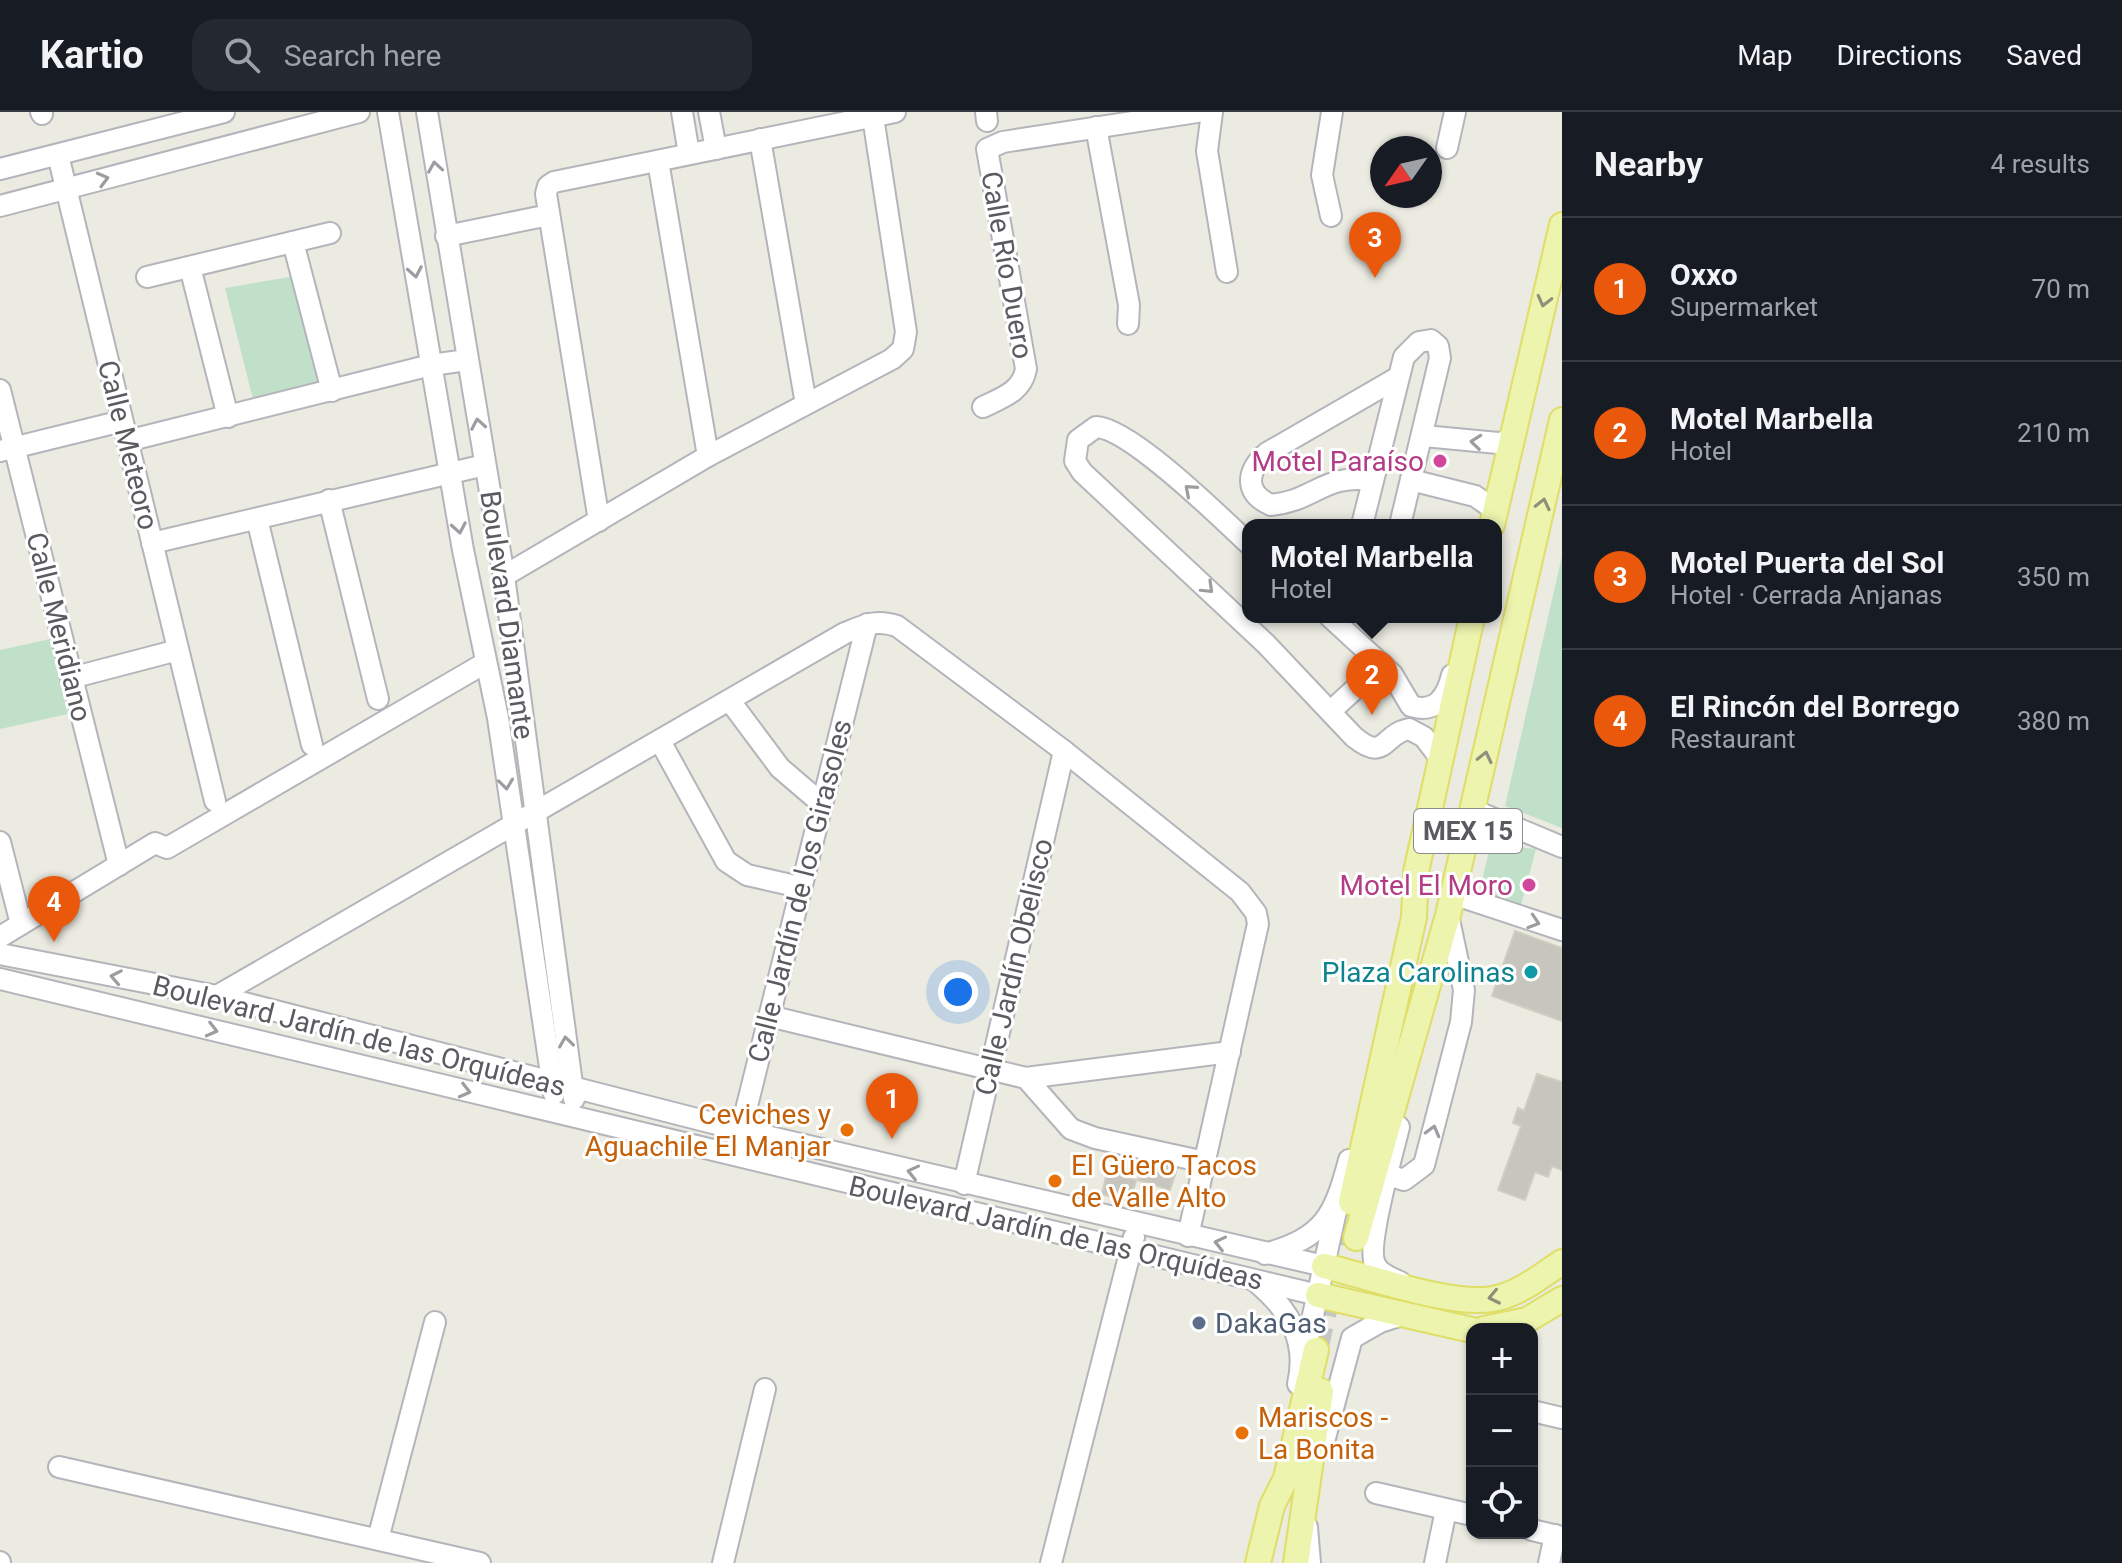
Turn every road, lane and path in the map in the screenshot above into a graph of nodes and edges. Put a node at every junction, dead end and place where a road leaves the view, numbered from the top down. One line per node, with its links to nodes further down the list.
1 (224, 112): 18 (street)
2 (359, 112): 21 (street, one-way to 2)
3 (388, 112): 34 (street, Boulevard Diamante, one-way to 34)
4 (427, 112): 27 (street, Boulevard Diamante, one-way to 4)
5 (682, 112): 17 (street)
6 (709, 112): 16 (street)
7 (895, 112): 12 (street)
8 (1197, 112): 13 (street)
9 (1212, 112): 30 (street)
10 (1332, 112): 24 (street)
11 (1455, 112): 15 (street)
12 (873, 117): 14 (street); 38 (street)
13 (1096, 127): 32 (street); 39 (street, Calle Río Duero)
14 (760, 139): 16 (street); 38 (street)
15 (1447, 148)
16 (716, 149): 17 (street)
17 (689, 154): 19 (street)
18 (58, 155): 20 (street); 21 (street, Calle Meteoro)
19 (658, 161): 23 (street); 46 (street)
20 (0, 169)
21 (66, 189): 22 (street); 43 (street, Calle Meteoro)
22 (0, 206)
23 (549, 215): 27 (street); 56 (street)
24 (1331, 216)
25 (1562, 225): 42 (main road, one-way to 42)
26 (330, 233): 28 (street)
27 (446, 236): 33 (street, Boulevard Diamante)
28 (293, 242): 29 (street); 37 (street)
29 (190, 267): 31 (street); 40 (street)
30 (1227, 272)
31 (147, 277)
32 (1128, 324)
33 (467, 360): 34 (street); 47 (street, Boulevard Diamante, one-way to 33)
34 (431, 365): 37 (street); 48 (street, Boulevard Diamante)
35 (1397, 378): 44 (street); 49 (street); 49 (street)
36 (0, 390): 45 (street, Calle Meridiano)
37 (332, 391): 40 (street)
38 (806, 404): 46 (street)
39 (983, 407)
40 (228, 417): 43 (street)
41 (1562, 420): 78 (main road, MEX 15, one-way to 41)
42 (1515, 422): 44 (street, one-way to 44); 52 (main road)
43 (125, 431): 45 (street); 58 (street, Calle Meteoro)
44 (1424, 436): 50 (street)
45 (7, 449): 68 (street, Calle Meridiano)
46 (708, 456): 56 (street)
47 (485, 465): 48 (street, Calle Meteoro); 59 (street, Boulevard Diamante)
48 (450, 471): 51 (street, Calle Meteoro); 66 (street, Boulevard Diamante, one-way to 66)
49 (1372, 480): 54 (street)
50 (1411, 480): 52 (street); 55 (street)
51 (329, 500): 53 (street, Calle Meteoro); 69 (street)
52 (1494, 518)
53 (257, 519): 58 (street, Calle Meteoro); 73 (street)
54 (1363, 519)
55 (1401, 519)
56 (599, 521): 59 (street)
57 (1242, 537): 60 (street, one-way to 60)
58 (152, 543): 65 (street)
59 (504, 576): 79 (street, Boulevard Diamante)
60 (1242, 621)
61 (1244, 623): 71 (street, one-way to 71)
62 (1337, 623): 67 (street)
63 (867, 624): 70 (street); 74 (street); 77 (street, Calle Jardín de los Girasoles)
64 (1469, 628): 67 (street); 75 (main road, MEX 15)
65 (178, 650): 68 (street); 76 (street)
66 (485, 663): 80 (street, Boulevard Diamante, one-way to 80); 83 (street)
67 (1382, 664): 71 (street)
68 (71, 678): 83 (street, Calle Meridiano)
69 (378, 699)
70 (730, 701): 72 (street); 77 (street)
71 (1332, 710): 75 (street)
72 (660, 741): 79 (street); 84 (street)
73 (312, 745)
74 (1064, 751): 94 (street); 95 (street, Calle Jardín Obelisco)
75 (1440, 758): 87 (main road, MEX 15)
76 (215, 801)
77 (821, 803): 84 (street, Calle Jardín de los Girasoles)
78 (1473, 810): 82 (street); 85 (main road, MEX 15)
79 (534, 814): 80 (street); 98 (street, Boulevard Diamante, one-way to 79)
80 (511, 826): 92 (street); 97 (street, Boulevard Diamante)
81 (0, 842): 86 (street)
82 (1562, 847)
83 (119, 865): 86 (street)
84 (800, 887): 93 (street, Calle Jardín de los Girasoles)
85 (1450, 904): 88 (street, one-way to 88); 103 (street); 103 (street, one-way to 85); 108 (main road, MEX 15)
86 (21, 924): 89 (street)
87 (1411, 928): 105 (street); 108 (main road, MEX 15)
88 (1562, 930)
89 (0, 937)
90 (0, 954): 92 (street, Boulevard Jardín de las Orquídeas, one-way to 90)
91 (0, 979): 99 (street, Boulevard Jardín de las Orquídeas, one-way to 99)
92 (217, 996): 97 (street, Boulevard Jardín de las Orquídeas)
93 (769, 1016): 95 (street); 100 (street, Calle Jardín de los Girasoles)
94 (1230, 1052): 96 (street); 102 (street)
95 (991, 1066): 96 (street); 104 (street, Calle Jardín Obelisco)
96 (1026, 1078): 102 (street)
97 (552, 1083): 98 (street, Boulevard Jardín de las Orquídeas); 99 (street, Boulevard Diamante)
98 (572, 1089): 99 (street, Boulevard Diamante); 100 (street, Boulevard Jardín de las Orquídeas)
99 (568, 1116): 101 (street, Boulevard Jardín de las Orquídeas)
100 (740, 1130): 101 (street, Calle Jardín de los Girasoles); 104 (street, Boulevard Jardín de las Orquídeas, one-way to 100)
101 (735, 1157): 109 (street, Boulevard Jardín de las Orquídeas)
102 (1205, 1162): 107 (street)
103 (1388, 1175): 108 (street)
104 (964, 1184): 106 (street, Boulevard Jardín de las Orquídeas)
105 (1336, 1207): 110 (street); 112 (street)
106 (1138, 1224): 107 (street, Boulevard Jardín de las Orquídeas); 109 (street)
107 (1188, 1236): 110 (street, Boulevard Jardín de las Orquídeas, one-way to 107)
108 (1357, 1238): 113 (street); 115 (street)
109 (1131, 1250): 114 (street, Boulevard Jardín de las Orquídeas); 139 (street)
110 (1264, 1254): 112 (street, Boulevard Jardín de las Orquídeas)
111 (1562, 1262): 115 (main road, one-way to 115)
112 (1324, 1266): 113 (main road); 116 (street)
113 (1366, 1275): 115 (main road); 118 (street)
114 (1252, 1278): 116 (street, Boulevard Jardín de las Orquídeas); 124 (street)
115 (1407, 1286)
116 (1318, 1295): 118 (main road); 124 (street)
117 (1559, 1303): 121 (main road)
118 (1360, 1304): 119 (main road); 123 (street)
119 (1405, 1314): 122 (main road); 123 (street)
120 (435, 1322): 135 (street)
121 (1528, 1323)
122 (1466, 1329)
123 (1352, 1338): 131 (street)
124 (1315, 1356): 131 (main road); 140 (main road)
125 (765, 1389): 138 (street)
126 (1538, 1412): 127 (street)
127 (1562, 1418)
128 (59, 1467): 135 (street)
129 (1376, 1493): 130 (street)
130 (1446, 1510): 132 (street); 143 (street)
131 (1305, 1512): 141 (main road); 142 (street)
132 (1466, 1514)
133 (1538, 1531): 134 (street)
134 (1559, 1536): 144 (street)
135 (378, 1539): 136 (street)
136 (412, 1556): 137 (street)
137 (480, 1563)
138 (723, 1563)
139 (1051, 1563)
140 (1258, 1563)
141 (1296, 1563)
142 (1310, 1563)
143 (1435, 1563)
144 (1549, 1563)

